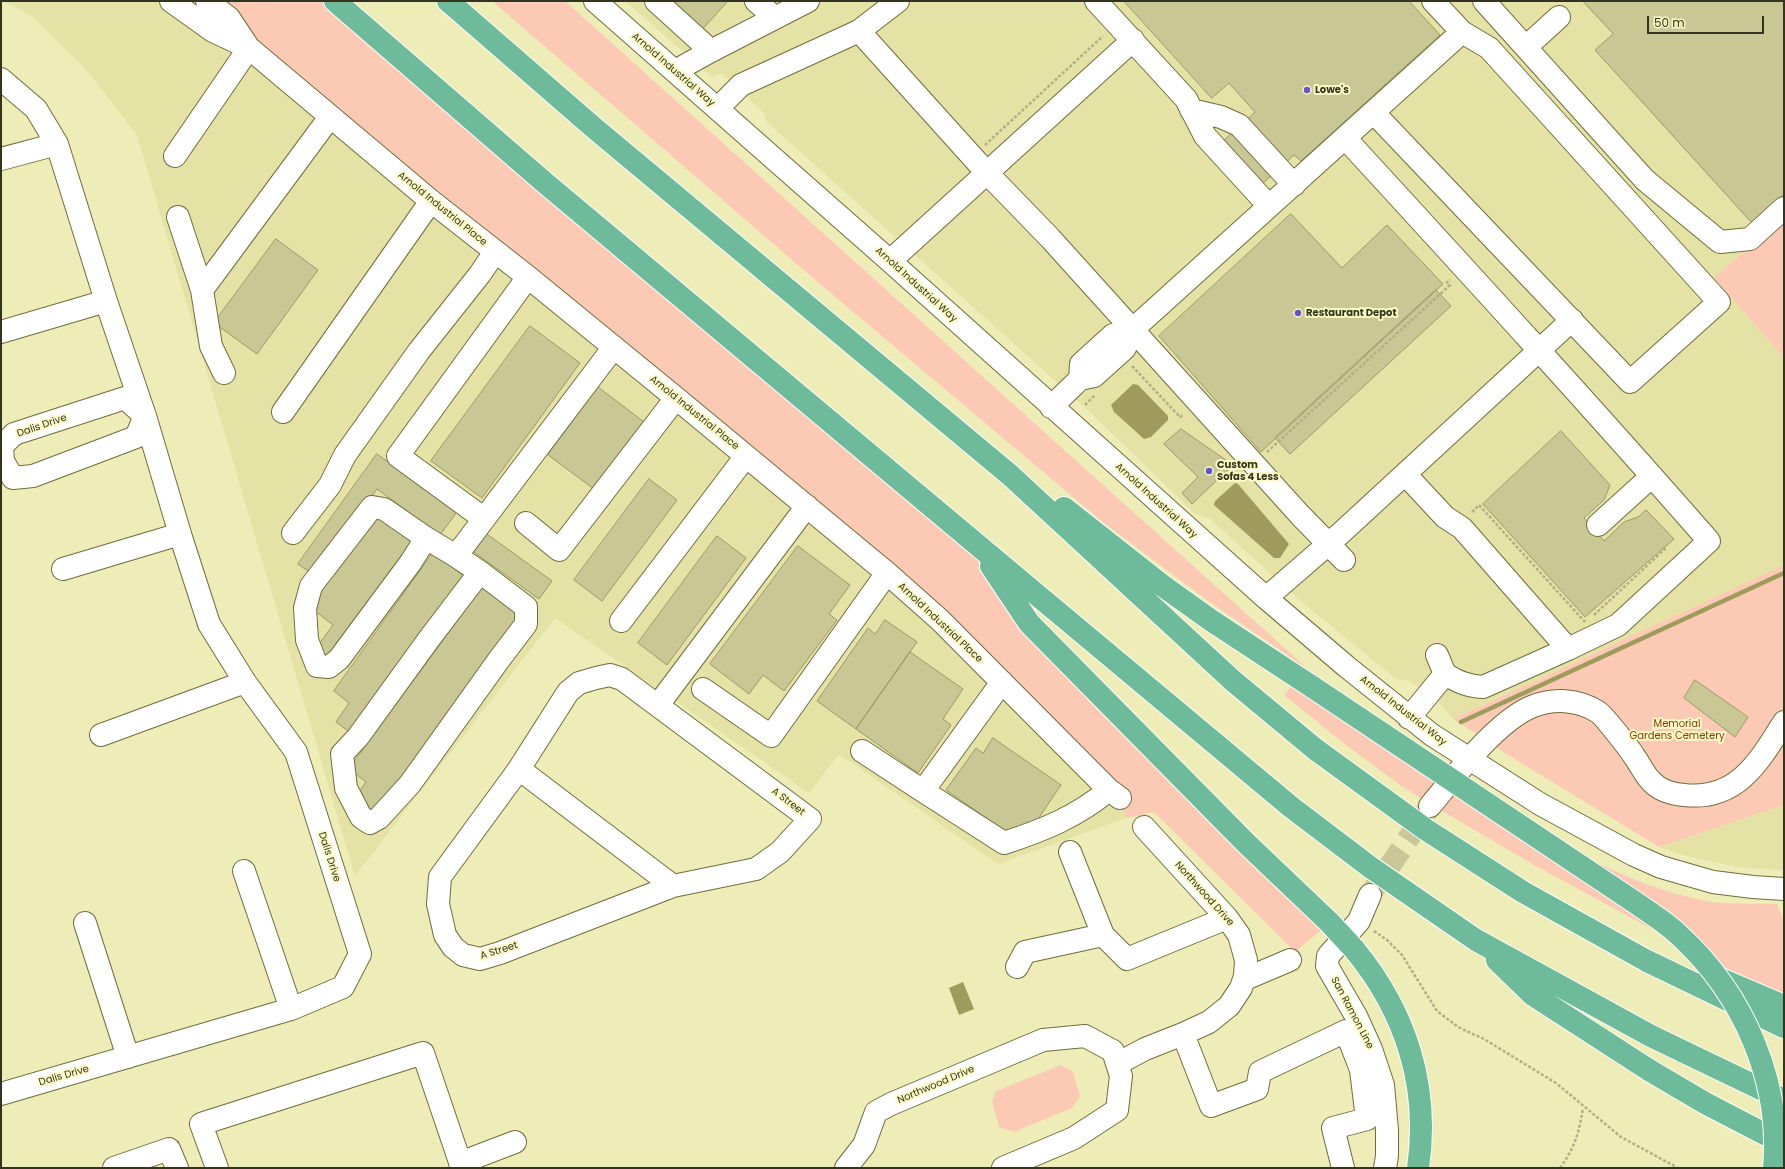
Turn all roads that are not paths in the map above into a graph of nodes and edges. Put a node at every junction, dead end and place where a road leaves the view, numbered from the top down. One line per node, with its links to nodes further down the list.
1 (170, 1): 19 (street, Arnold Industrial Place)
2 (207, 1): 19 (street, Arnold Industrial Place)
3 (335, 1): 63 (highway)
4 (448, 1): 54 (highway)
5 (595, 1): 21 (street, Arnold Industrial Way)
6 (656, 1): 20 (street)
7 (756, 1): 14 (street)
8 (808, 1): 14 (street)
9 (898, 1): 15 (street)
10 (1096, 1): 17 (street)
11 (1433, 1): 16 (street)
12 (1484, 1): 18 (street)
13 (1559, 17): 18 (street)
14 (775, 18): 20 (street)
15 (859, 31): 23 (street); 31 (street)
16 (1462, 32): 25 (street); 42 (street)
17 (1133, 40): 24 (street); 31 (street)
18 (1526, 47): 35 (street)
19 (249, 48): 26 (street, Arnold Industrial Place); 29 (street)
20 (711, 51): 21 (street)
21 (675, 71): 23 (street, Arnold Industrial Way)
22 (1, 79): 28 (street, Dalis Drive)
23 (718, 108): 38 (street, Arnold Industrial Way)
24 (1192, 110): 32 (street); 34 (street)
25 (1374, 113): 27 (street); 42 (street)
26 (330, 117): 33 (street, Arnold Industrial Place); 40 (street)
27 (1346, 139): 32 (street); 46 (street)
28 (57, 144): 30 (street); 41 (street, Dalis Drive)
29 (175, 156)
30 (1, 159)
31 (987, 173): 38 (street); 43 (street)
32 (1294, 185): 34 (street)
33 (431, 201): 37 (street, Arnold Industrial Place); 50 (street)
34 (1269, 206): 43 (street)
35 (1784, 208)
36 (178, 217): 40 (street)
37 (495, 252): 39 (street, Arnold Industrial Place); 60 (street)
38 (890, 261): 49 (street, Arnold Industrial Way)
39 (528, 277): 45 (street, Arnold Industrial Place); 57 (street)
40 (202, 290): 47 (street)
41 (106, 301): 44 (street); 51 (street, Dalis Drive)
42 (1572, 320): 46 (street)
43 (1132, 330): 49 (street); 64 (street)
44 (1, 332)
45 (614, 347): 48 (street, Arnold Industrial Place); 57 (street)
46 (1538, 350): 53 (street); 55 (street)
47 (224, 373)
48 (676, 398): 52 (street, Arnold Industrial Place); 58 (street)
49 (1051, 407): 70 (street, Arnold Industrial Way)
50 (283, 412)
51 (145, 416): 51 (street, Dalis Drive); 61 (street, Dalis Drive)
52 (746, 456): 56 (street, Arnold Industrial Place); 71 (street)
53 (1405, 474): 64 (street); 72 (street)
54 (1010, 475): 87 (highway); 118 (highway, bridge)
55 (1652, 476): 59 (street); 72 (street)
56 (807, 506): 69 (street, Arnold Industrial Place); 76 (street)
57 (483, 518): 65 (street)
58 (526, 523)
59 (1598, 525)
60 (293, 532)
61 (180, 534): 67 (street); 73 (street, Dalis Drive)
62 (426, 538): 62 (street); 65 (street)
63 (976, 544): 95 (highway); 117 (highway, bridge)
64 (1328, 544): 66 (street); 70 (street)
65 (456, 556): 68 (street)
66 (1344, 560)
67 (63, 569)
68 (480, 572): 68 (street)
69 (887, 573): 74 (street, Arnold Industrial Place); 75 (street)
70 (1266, 598): 77 (street, Arnold Industrial Way)
71 (621, 621)
72 (1568, 648): 77 (street)
73 (245, 682): 79 (street); 100 (street, Dalis Drive)
74 (1002, 682): 83 (street); 83 (street, Arnold Industrial Place)
75 (703, 689)
76 (658, 705): 82 (street, A Street); 89 (street, A Street)
77 (1409, 718): 81 (street, Arnold Industrial Way)
78 (1784, 722): 81 (street)
79 (101, 735)
80 (862, 751): 83 (street)
81 (1469, 759): 84 (street); 90 (street, Arnold Industrial Way)
82 (519, 769): 89 (street); 89 (street, A Street)
83 (922, 791)
84 (1430, 806)
85 (1144, 827): 92 (street, Northwood Drive)
86 (1070, 852): 94 (street)
87 (1460, 852): 99 (highway); 101 (highway)
88 (244, 870): 100 (street)
89 (673, 886)
90 (1784, 888)
91 (1370, 895): 116 (street, San Ramon Line)
92 (1227, 918): 94 (street); 98 (street, Northwood Drive)
93 (85, 923): 103 (street)
94 (1103, 935): 97 (street)
95 (1476, 940): 106 (highway); 108 (highway)
96 (1290, 960): 98 (street)
97 (1017, 967)
98 (1245, 976): 102 (street, Northwood Drive)
99 (1784, 1006)
100 (291, 1009): 103 (street, Dalis Drive)
101 (1784, 1027)
102 (1183, 1034): 104 (street, Northwood Drive); 115 (street)
103 (128, 1057): 105 (street, Dalis Drive)
104 (1117, 1064): 113 (street, Northwood Drive); 114 (street, Northwood Drive)
105 (1, 1094)
106 (1784, 1100)
107 (514, 1142): 109 (street)
108 (1784, 1144)
109 (461, 1165): 112 (street)
110 (114, 1168): 111 (street)
111 (177, 1168)
112 (217, 1168)
113 (846, 1168)
114 (1003, 1168)
115 (1343, 1168)
116 (1385, 1168)
117 (1418, 1168)
118 (1774, 1168)

